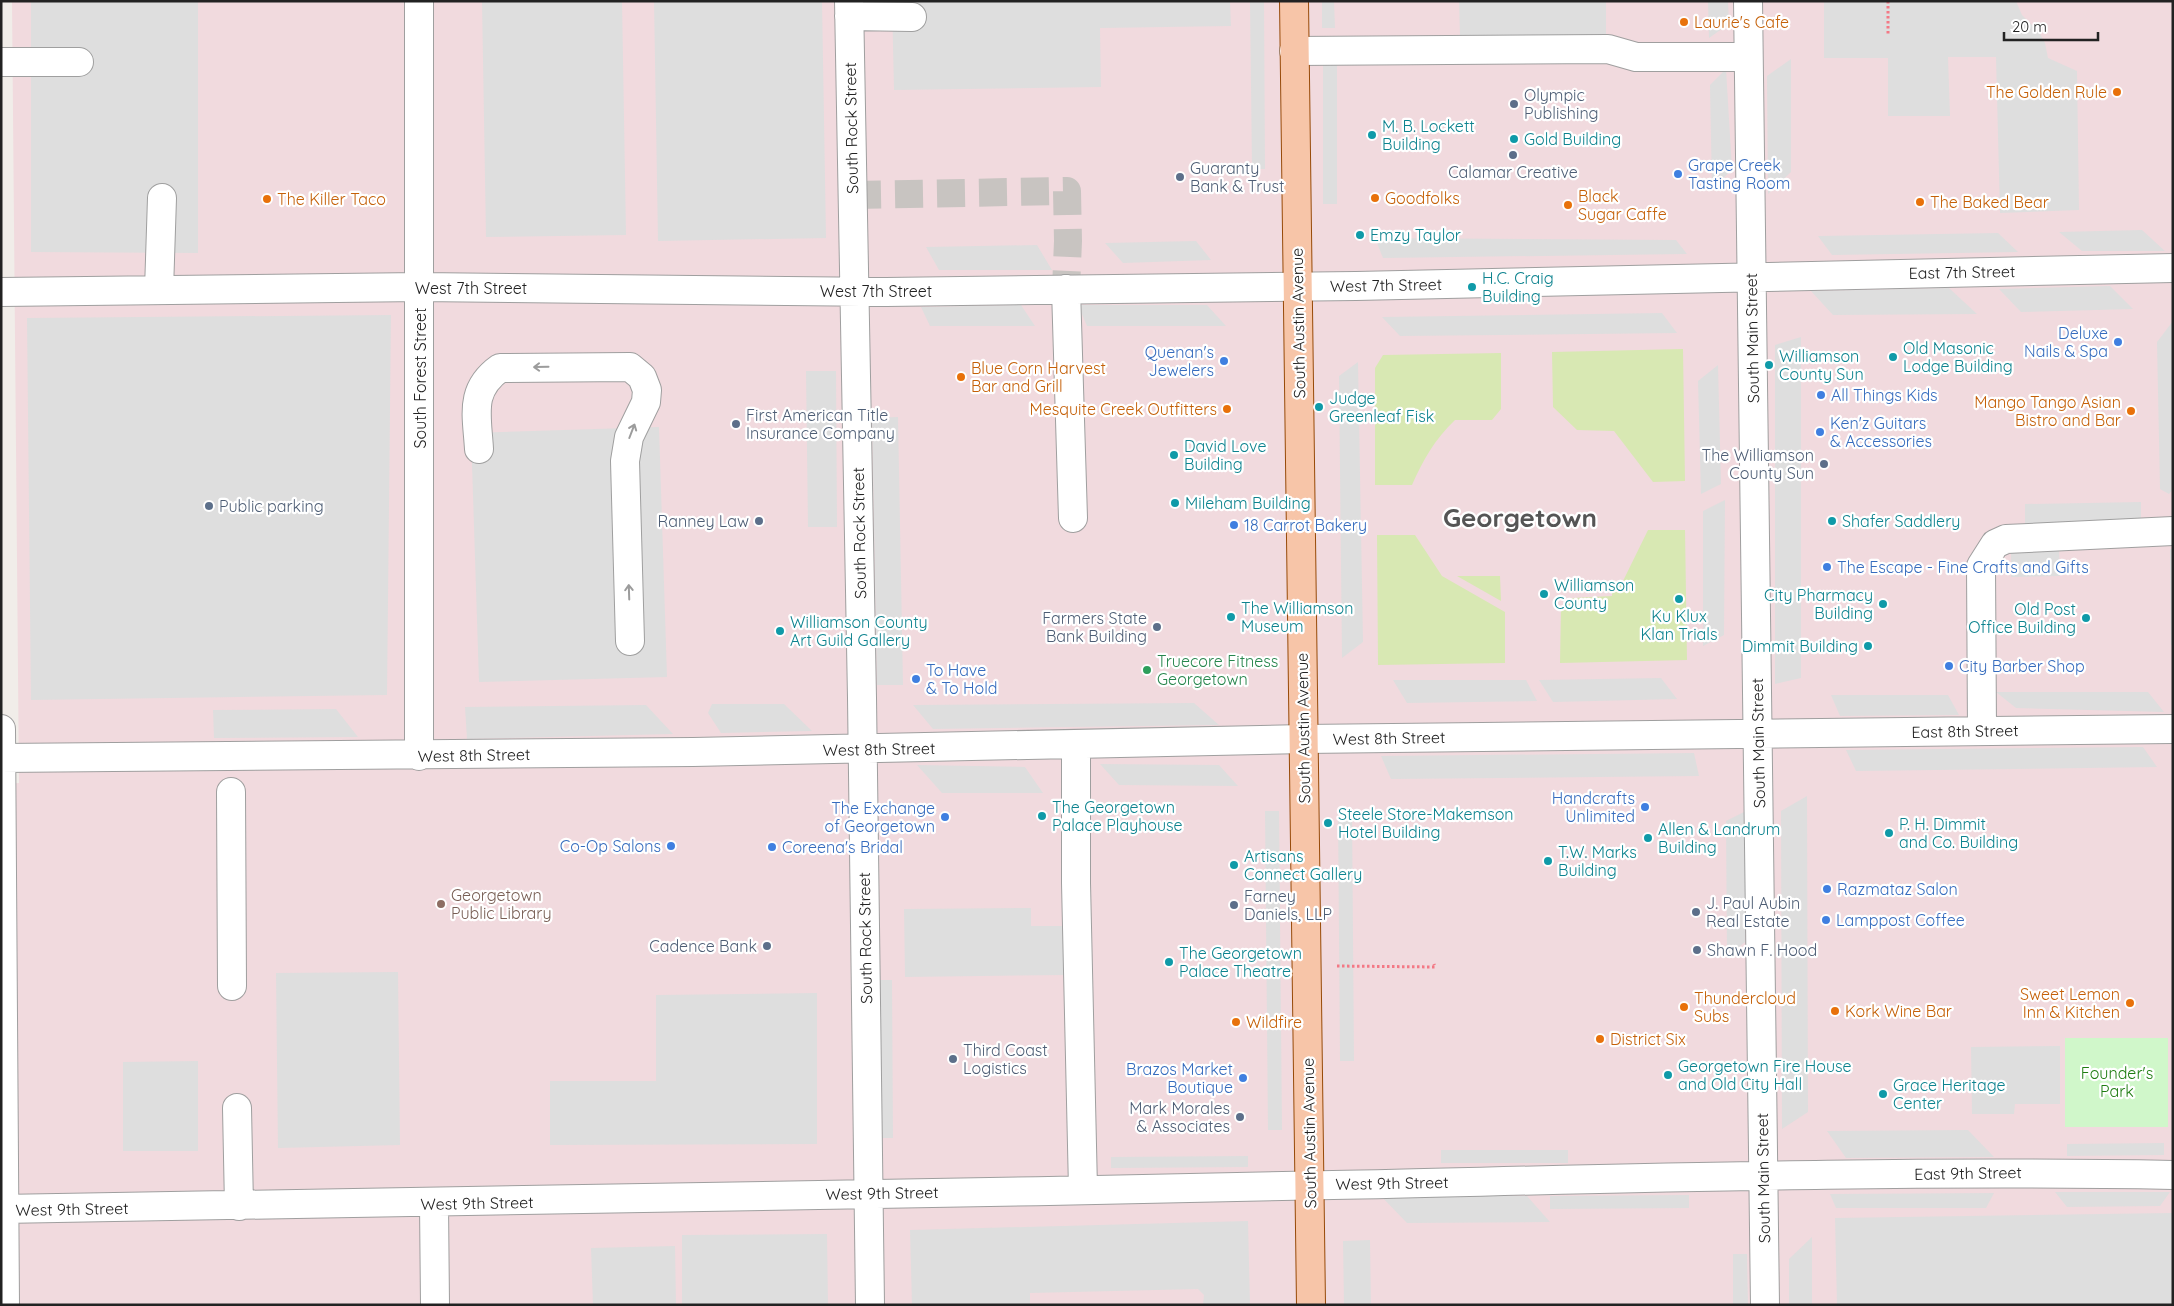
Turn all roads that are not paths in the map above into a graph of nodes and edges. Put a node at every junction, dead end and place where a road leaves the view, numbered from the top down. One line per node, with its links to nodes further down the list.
1 (419, 1): 13 (street, South Forest Street)
2 (1294, 1): 6 (main road, South Austin Avenue)
3 (1748, 1): 7 (street, South Main Street)
4 (849, 8): 5 (street); 18 (street, South Rock Street)
5 (912, 17)
6 (1294, 51): 7 (street); 14 (main road, South Austin Avenue)
7 (1748, 57): 12 (street, South Main Street)
8 (1, 62): 9 (street)
9 (79, 62)
10 (162, 198): 15 (street)
11 (2173, 268): 12 (street, East 7th Street)
12 (1752, 278): 14 (street, West 7th Street); 26 (street, South Main Street)
13 (420, 287): 15 (street, West 7th Street); 18 (street, West 7th Street); 30 (street, South Forest Street)
14 (1298, 287): 16 (street, West 7th Street); 27 (main road, South Austin Avenue)
15 (159, 290): 17 (street, West 7th Street)
16 (1066, 290): 18 (street, West 7th Street); 20 (street)
17 (1, 292)
18 (855, 292): 29 (street, South Rock Street)
19 (479, 449): 22 (street, one-way to 19)
20 (1073, 518)
21 (2173, 531): 25 (street)
22 (630, 641)
23 (1, 729): 31 (street)
24 (2173, 729): 25 (street, East 8th Street)
25 (1982, 731): 26 (street, East 8th Street)
26 (1758, 734): 27 (street, West 8th Street); 35 (street, South Main Street)
27 (1304, 739): 28 (street, West 8th Street); 37 (main road, South Austin Avenue)
28 (1076, 745): 29 (street, West 8th Street); 38 (street)
29 (862, 750): 30 (street, West 8th Street); 39 (street, South Rock Street)
30 (419, 756): 31 (street, West 8th Street)
31 (2, 758): 42 (street)
32 (231, 792): 33 (street)
33 (232, 986)
34 (237, 1108): 41 (street)
35 (1763, 1175): 36 (street, East 9th Street); 37 (street, West 9th Street); 47 (street, South Main Street)
36 (2173, 1175)
37 (1310, 1185): 38 (street, West 9th Street); 46 (main road, South Austin Avenue)
38 (1083, 1189): 39 (street, West 9th Street)
39 (868, 1194): 40 (street, West 9th Street); 45 (street, South Rock Street)
40 (434, 1204): 41 (street, West 9th Street); 44 (street)
41 (239, 1206): 42 (street, West 9th Street)
42 (2, 1209): 43 (street)
43 (5, 1305)
44 (435, 1305)
45 (870, 1305)
46 (1311, 1305)
47 (1765, 1305)

